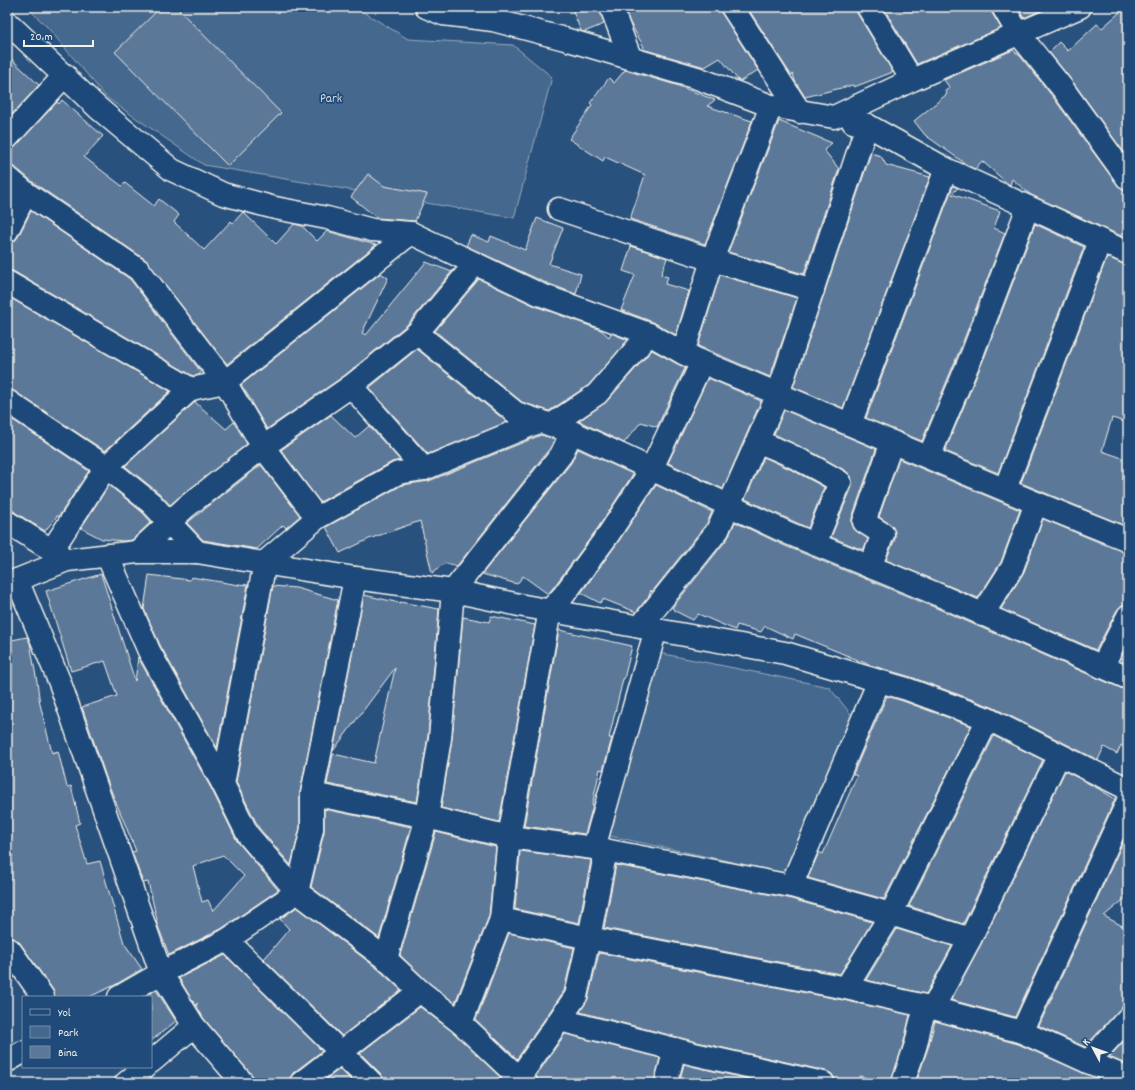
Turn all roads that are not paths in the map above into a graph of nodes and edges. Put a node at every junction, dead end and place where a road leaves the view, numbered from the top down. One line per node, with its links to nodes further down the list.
1 (426, 7): 9 (street)
2 (610, 7): 9 (street)
3 (732, 7): 13 (street)
4 (868, 7): 11 (street)
5 (1003, 7): 8 (street)
6 (1080, 7): 8 (street)
7 (7, 22): 10 (street)
8 (1018, 33): 11 (street); 19 (street)
9 (630, 57): 12 (street)
10 (65, 76): 16 (street); 24 (street)
11 (912, 80): 14 (street)
12 (771, 106): 13 (street); 27 (street)
13 (800, 112): 14 (street)
14 (834, 117): 15 (street)
15 (867, 125): 17 (street); 30 (street)
16 (7, 138)
17 (946, 168): 21 (street); 41 (street)
18 (7, 178): 20 (street)
19 (1128, 179)
20 (26, 193): 23 (street); 35 (street)
21 (1028, 207): 25 (street); 46 (street)
22 (560, 209): 27 (street)
23 (7, 231)
24 (411, 233): 28 (street); 35 (street)
25 (1100, 241): 26 (street); 50 (street)
26 (1128, 253)
27 (712, 260): 30 (street); 33 (street)
28 (475, 264): 31 (street); 32 (street)
29 (7, 282): 37 (street)
30 (813, 290): 38 (street)
31 (417, 334): 36 (street); 40 (street)
32 (649, 334): 33 (street); 40 (street)
33 (683, 353): 34 (street)
34 (702, 362): 38 (street); 49 (street)
35 (225, 382): 37 (street); 45 (street)
36 (351, 386): 45 (street); 48 (street)
37 (191, 389): 47 (street)
38 (778, 394): 41 (street); 43 (street)
39 (7, 401): 47 (street)
40 (546, 423): 42 (street); 48 (street)
41 (850, 424): 44 (street)
42 (572, 432): 49 (street); 66 (street)
43 (758, 442): 52 (street); 57 (street)
44 (892, 442): 46 (street); 63 (street)
45 (263, 447): 53 (street); 55 (street)
46 (929, 457): 50 (street)
47 (106, 467): 55 (street); 60 (street)
48 (424, 469): 53 (street)
49 (652, 470): 52 (street); 67 (street)
50 (1005, 489): 51 (street)
51 (1036, 503): 56 (street); 68 (street)
52 (729, 505): 57 (street); 70 (street)
53 (317, 518): 62 (street)
54 (7, 522): 60 (street)
55 (168, 522): 58 (street); 59 (street)
56 (1128, 540)
57 (815, 544): 63 (street)
58 (137, 552): 59 (street); 61 (street)
59 (197, 552): 62 (street)
60 (59, 555): 61 (street); 65 (street)
61 (108, 555): 76 (street)
62 (265, 562): 64 (street); 76 (street)
63 (870, 567): 68 (street)
64 (355, 578): 66 (street); 78 (street)
65 (12, 584): 92 (street)
66 (453, 591): 67 (street); 80 (street)
67 (550, 610): 70 (street); 81 (street)
68 (982, 615): 71 (street)
69 (1128, 616): 71 (street)
70 (648, 628): 73 (street); 82 (street)
71 (1102, 667): 72 (street)
72 (1128, 678)
73 (879, 681): 74 (street); 83 (street)
74 (988, 719): 75 (street); 85 (street)
75 (1059, 755): 77 (street); 88 (street)
76 (223, 784): 84 (street)
77 (1128, 790)
78 (312, 794): 80 (street); 84 (street)
79 (1128, 801): 102 (street)
80 (427, 817): 81 (street); 91 (street)
81 (509, 837): 82 (street); 86 (street)
82 (600, 849): 83 (street); 87 (street)
83 (791, 886): 85 (street)
84 (297, 892): 89 (street); 91 (street)
85 (891, 914): 88 (street); 93 (street)
86 (500, 919): 87 (street); 100 (street)
87 (589, 938): 93 (street); 99 (street)
88 (970, 939): 97 (street)
89 (227, 940): 92 (street); 105 (street)
90 (8, 947): 95 (street)
91 (386, 959): 94 (street)
92 (161, 972): 96 (street); 101 (street)
93 (846, 988): 97 (street)
94 (420, 990): 100 (street); 105 (street)
95 (42, 996)
96 (121, 996)
97 (929, 1007): 102 (street); 118 (street)
98 (1128, 1018): 108 (street)
99 (560, 1020): 103 (street); 111 (street)
100 (461, 1024): 111 (street)
101 (194, 1026): 107 (street); 113 (street)
102 (1022, 1032): 108 (street)
103 (675, 1049): 116 (street); 117 (street)
104 (22, 1053): 106 (street)
105 (342, 1053): 114 (street); 115 (street)
106 (7, 1061)
107 (152, 1061)
108 (1088, 1062): 110 (street)
109 (144, 1068): 112 (street)
110 (1128, 1078)
111 (519, 1081)
112 (126, 1083)
113 (243, 1083)
114 (301, 1083)
115 (372, 1083)
116 (666, 1083)
117 (823, 1083)
118 (903, 1083)

